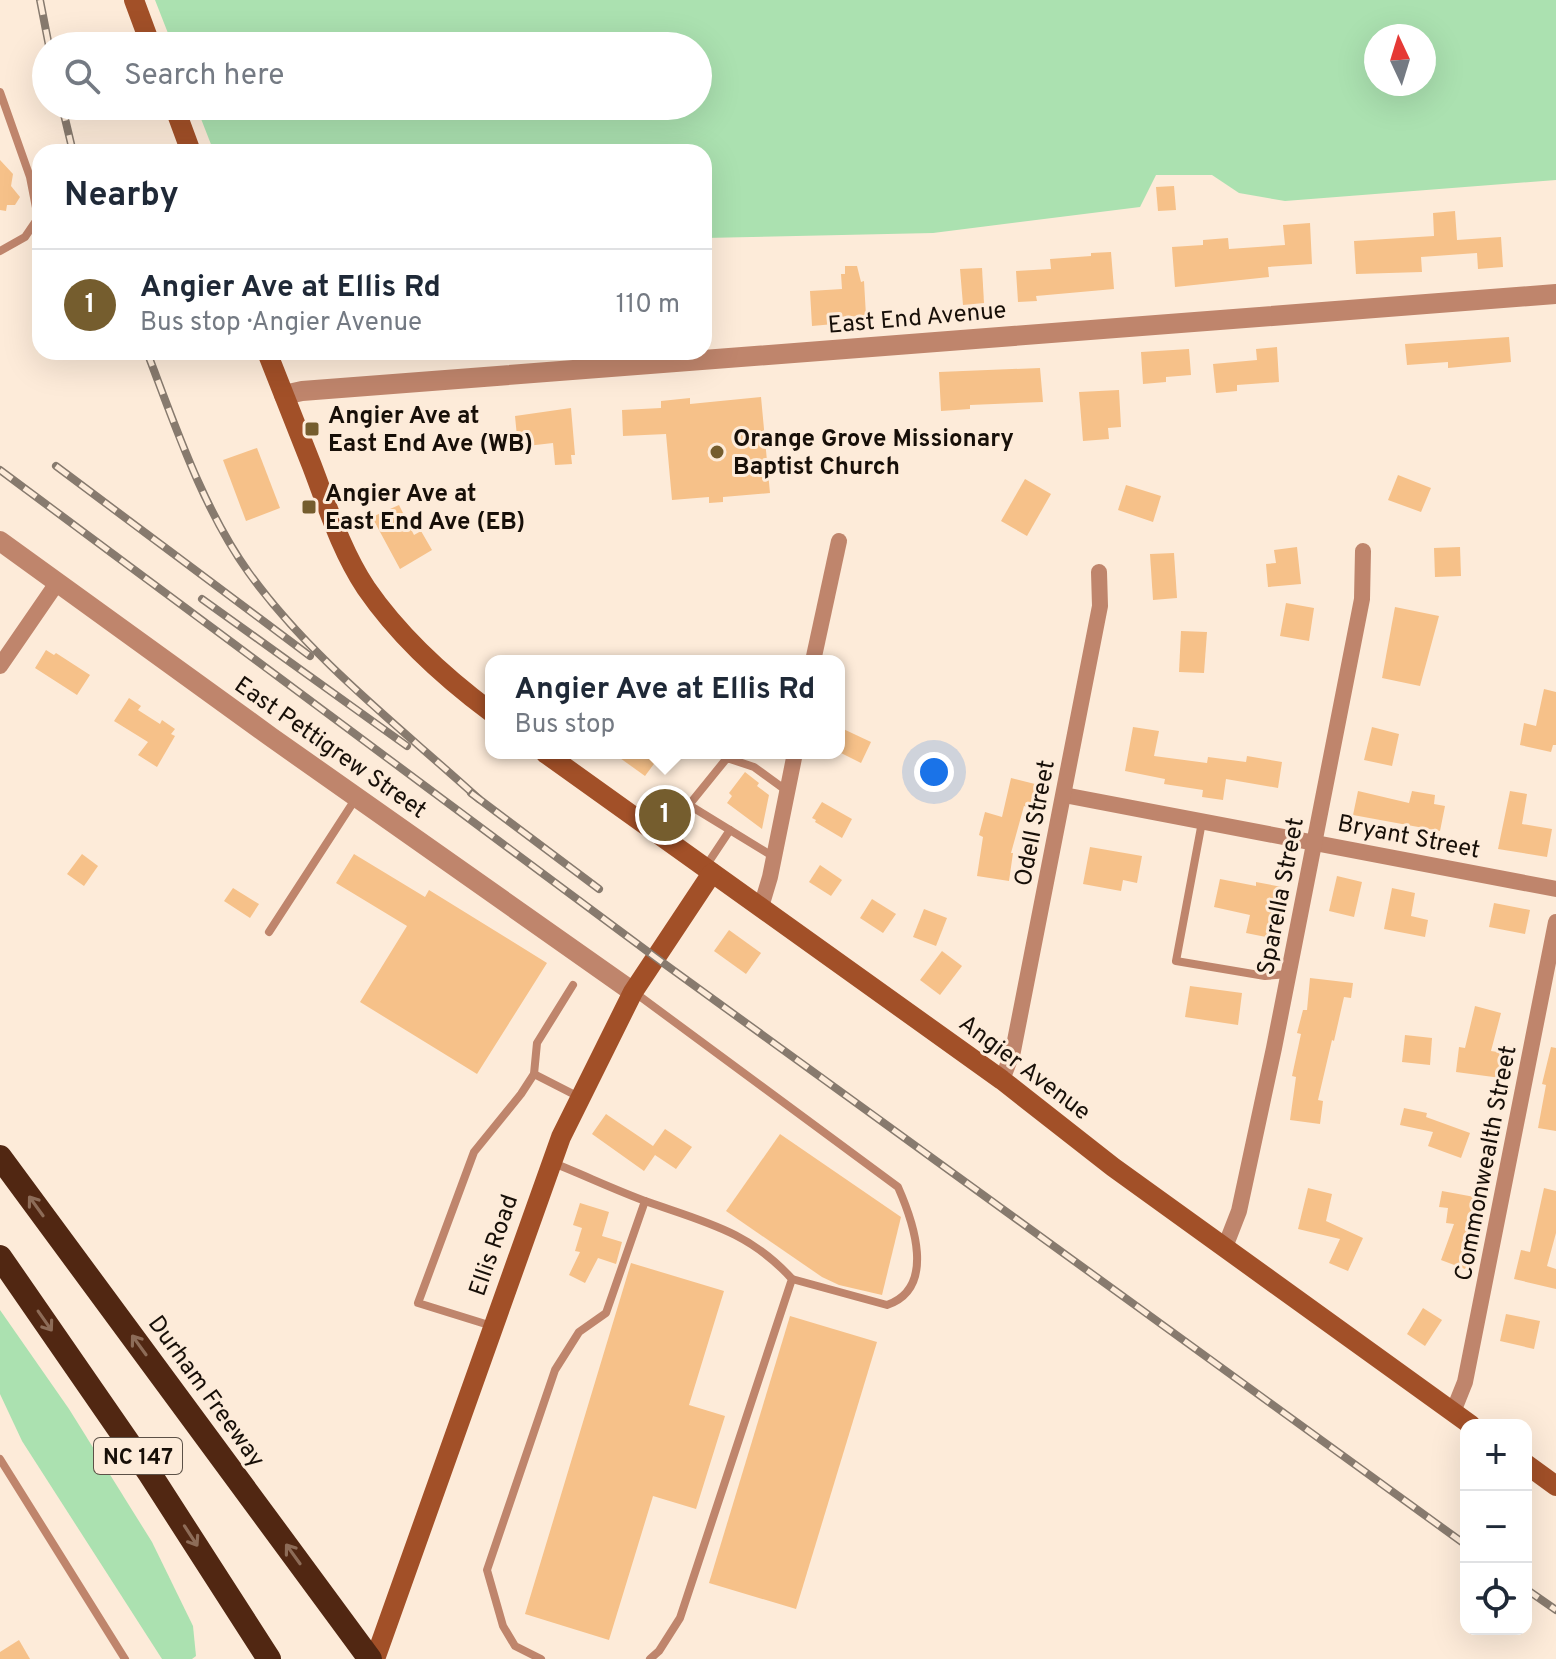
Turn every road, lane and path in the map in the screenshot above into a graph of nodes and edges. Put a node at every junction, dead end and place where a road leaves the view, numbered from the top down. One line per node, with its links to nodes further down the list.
1 (134, 0): 2 (main road)
2 (146, 32)
3 (0, 92): 6 (lane)
4 (179, 120): 5 (main road)
5 (188, 144)
6 (32, 187)
7 (32, 227): 8 (lane)
8 (0, 251)
9 (1556, 294): 10 (street, East End Avenue)
10 (712, 359)
11 (270, 360): 13 (main road)
12 (703, 360): 13 (street, East End Avenue)
13 (284, 395): 21 (main road)
14 (0, 541): 18 (street, East Pettigrew Street)
15 (839, 541): 19 (street)
16 (1363, 551): 33 (street, Sparella Street)
17 (1099, 572): 27 (street, Odell Street)
18 (57, 583): 20 (street); 28 (street, East Pettigrew Street)
19 (814, 655)
20 (0, 666)
21 (485, 707)
22 (553, 759): 32 (main road, Angier Avenue)
23 (726, 759): 29 (lane)
24 (730, 759): 26 (lane)
25 (794, 759): 26 (street)
26 (787, 791): 34 (street)
27 (1064, 795): 30 (street, Bryant Street); 44 (street, Odell Street)
28 (356, 797): 39 (lane); 42 (street, East Pettigrew Street)
29 (689, 805): 31 (lane); 32 (lane)
30 (1202, 822): 33 (street, Bryant Street); 40 (lane)
31 (730, 830): 34 (lane); 35 (lane)
32 (663, 838): 35 (main road, Angier Avenue)
33 (1315, 842): 36 (street, Bryant Street); 40 (street, Sparella Street)
34 (774, 857): 37 (street)
35 (708, 870): 37 (main road, Angier Avenue); 42 (main road, Ellis Road)
36 (1556, 889)
37 (761, 907): 44 (main road, Angier Avenue)
38 (1556, 922): 53 (street, Commonwealth Street)
39 (269, 932)
40 (1289, 974): 49 (street, Sparella Street)
41 (573, 985): 43 (lane)
42 (633, 992): 45 (main road, Ellis Road); 51 (lane)
43 (534, 1074): 45 (lane); 52 (lane)
44 (1002, 1080): 49 (main road, Angier Avenue)
45 (579, 1098): 47 (main road, Ellis Road)
46 (0, 1157): 60 (highway, Durham Freeway / NC 147, one-way to 46)
47 (551, 1162): 48 (lane); 52 (main road, Ellis Road)
48 (645, 1201): 51 (lane); 61 (lane)
49 (1225, 1247): 53 (main road, Angier Avenue)
50 (0, 1257): 59 (highway, NC 147, one-way to 59)
51 (792, 1279): 62 (lane)
52 (493, 1326): 60 (main road, Ellis Road)
53 (1453, 1412): 54 (main road, Angier Avenue)
54 (1463, 1419)
55 (0, 1459): 58 (lane)
56 (1532, 1468): 57 (main road)
57 (1556, 1486)
58 (125, 1659)
59 (269, 1659)
60 (372, 1659)
61 (541, 1659)
62 (650, 1659)

